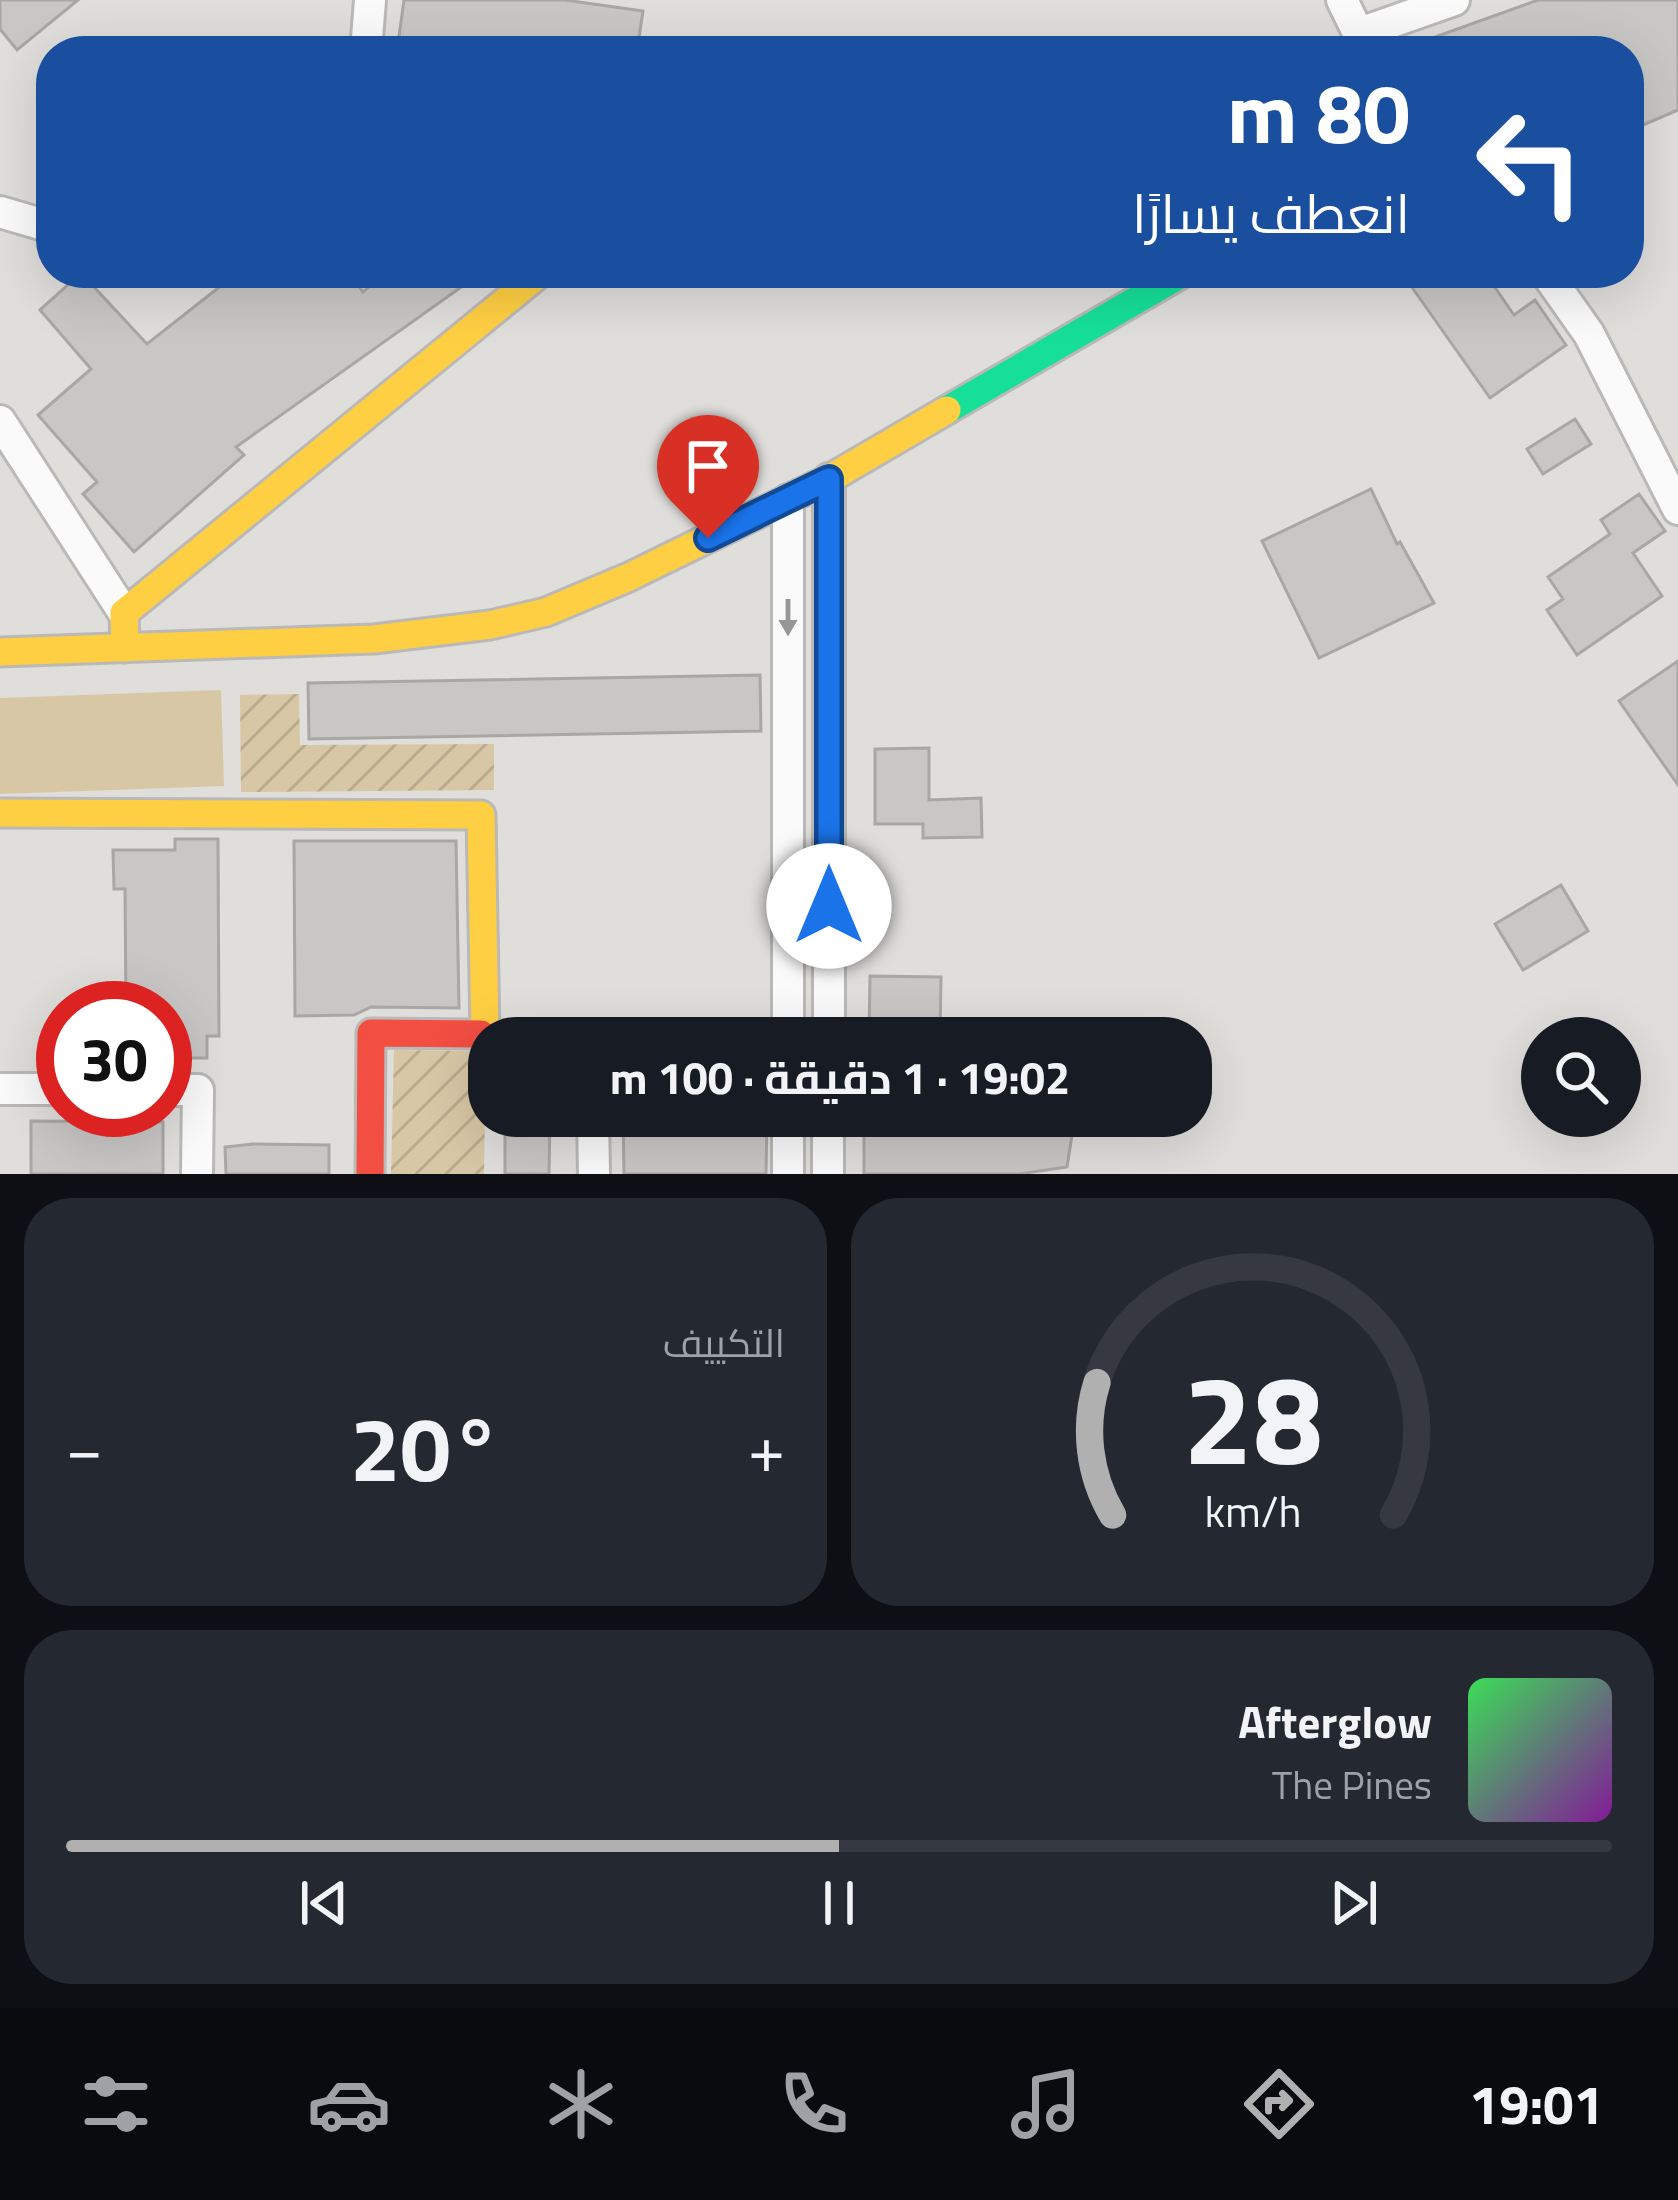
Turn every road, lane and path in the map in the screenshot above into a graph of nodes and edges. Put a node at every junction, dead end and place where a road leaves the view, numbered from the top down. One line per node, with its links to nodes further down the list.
1 (370, 0): 4 (street)
2 (1342, 0): 5 (street)
3 (1454, 0): 6 (street)
4 (367, 36)
5 (1360, 36)
6 (1376, 36)
7 (0, 212): 8 (street)
8 (36, 223)
9 (522, 288): 16 (street)
10 (1157, 288): 13 (street)
11 (1557, 288): 15 (street)
12 (0, 421): 16 (street)
13 (829, 479): 14 (street); 21 (street)
14 (788, 500): 17 (street); 20 (street, one-way to 20)
15 (1678, 509)
16 (124, 613): 17 (street)
17 (125, 648): 18 (street)
18 (0, 652)
19 (0, 813): 29 (street)
20 (788, 1017)
21 (829, 1017)
22 (0, 1089): 23 (street)
23 (36, 1090)
24 (192, 1090): 28 (street)
25 (593, 1137): 30 (street)
26 (788, 1137): 31 (street)
27 (829, 1137): 32 (street)
28 (196, 1174)
29 (370, 1174)
30 (594, 1174)
31 (788, 1174)
32 (828, 1174)

